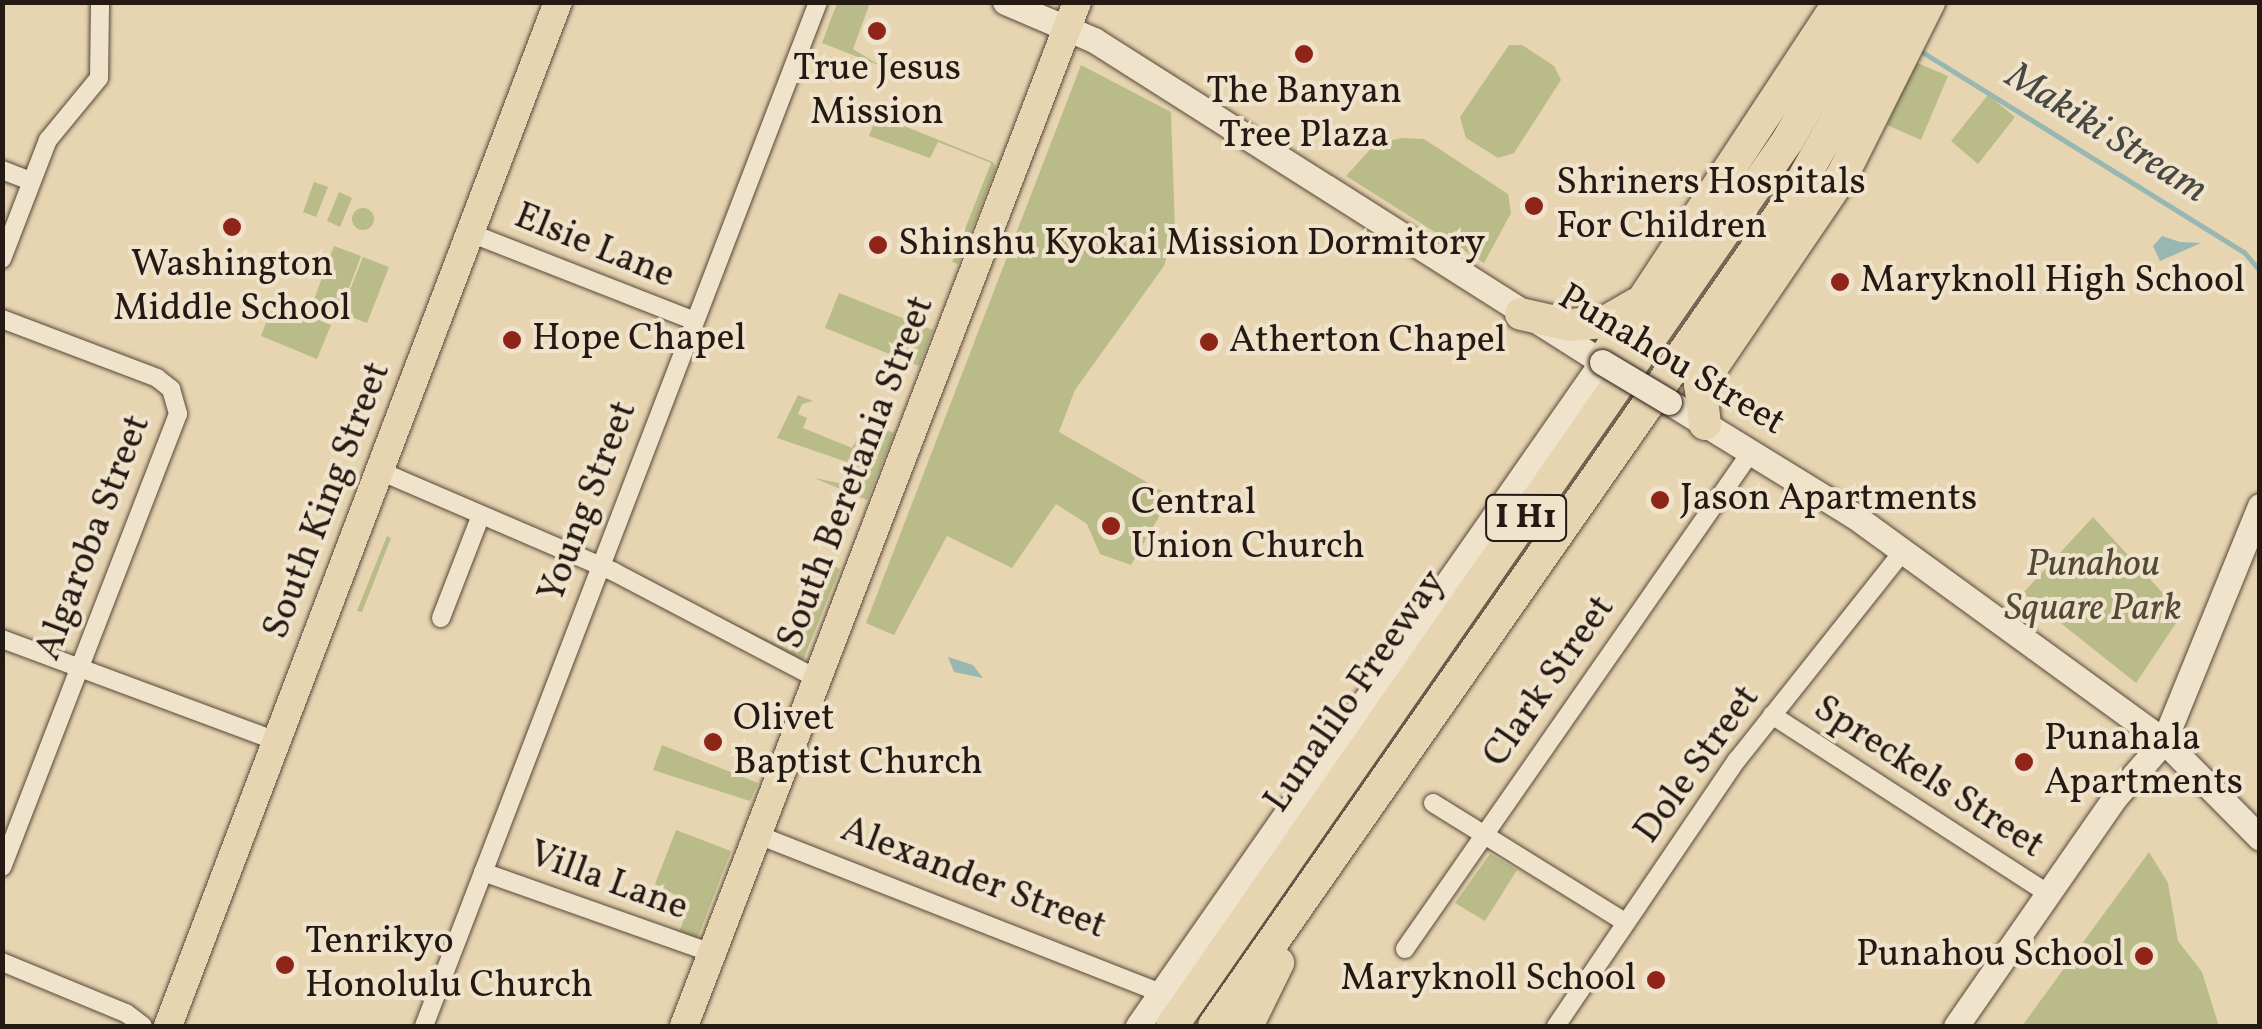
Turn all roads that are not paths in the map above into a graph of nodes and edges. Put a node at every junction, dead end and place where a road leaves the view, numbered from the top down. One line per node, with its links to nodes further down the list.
1 (100, 2): 11 (street)
2 (558, 2): 12 (main road, South King Street)
3 (818, 2): 17 (street, Young Street)
4 (1005, 2): 9 (main road, Punahou Street)
5 (1839, 2): 14 (highway)
6 (1868, 2): 52 (highway, Lunalilo Freeway / I H1)
7 (1902, 2): 37 (highway, Lunalilo Freeway / I H1)
8 (1929, 2): 19 (highway)
9 (1072, 15): 15 (main road, Punahou Street); 29 (main road, South Beretania Street)
10 (2, 170): 11 (street)
11 (31, 181): 13 (street)
12 (470, 233): 17 (street, Elsie Lane); 21 (main road, South King Street)
13 (2, 260)
14 (1636, 304): 15 (highway); 18 (highway)
15 (1521, 314): 18 (main road, Punahou Street)
16 (2, 319): 28 (street, Algaroba Street)
17 (694, 321): 25 (street, Young Street)
18 (1602, 362): 19 (main road, Punahou Street, bridge); 45 (main road)
19 (1705, 424): 20 (main road, Punahou Street)
20 (1750, 452): 24 (main road, Punahou Street); 35 (street, Clark Street)
21 (380, 471): 23 (street); 31 (main road, South King Street)
22 (2258, 513): 32 (main road)
23 (481, 515): 25 (street); 26 (street)
24 (1904, 550): 30 (street, Dole Street); 32 (main road, Punahou Street)
25 (599, 565): 29 (street); 39 (street, Young Street)
26 (441, 618)
27 (2, 640): 28 (street)
28 (80, 669): 31 (street); 38 (street, Algaroba Street)
29 (818, 679): 34 (main road, South Beretania Street)
30 (1772, 715): 40 (street, Spreckels Street); 41 (street, Dole Street)
31 (277, 741): 48 (main road, South King Street)
32 (2164, 741): 36 (main road, Punahou Street); 40 (main road)
33 (1434, 804): 35 (street)
34 (758, 834): 43 (main road, South Beretania Street); 45 (street, Alexander Street)
35 (1485, 835): 41 (street); 42 (street, Clark Street)
36 (2260, 838)
37 (1344, 842): 46 (highway); 53 (highway, Lunalilo Freeway / I H1)
38 (2, 867)
39 (483, 872): 43 (street, Villa Lane); 49 (street, Young Street)
40 (2050, 894): 55 (main road)
41 (1625, 922): 54 (street, Dole Street)
42 (1405, 949)
43 (712, 953): 50 (main road, South Beretania Street)
44 (2, 962): 47 (street)
45 (1161, 993): 51 (main road)
46 (1249, 1025)
47 (143, 1026)
48 (168, 1026)
49 (424, 1026)
50 (684, 1026)
51 (1138, 1026)
52 (1172, 1026)
53 (1214, 1026)
54 (1556, 1026)
55 (1956, 1026)

